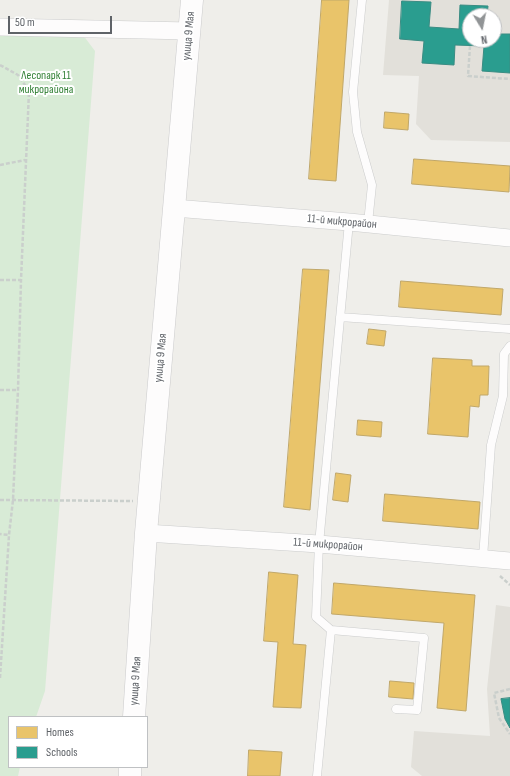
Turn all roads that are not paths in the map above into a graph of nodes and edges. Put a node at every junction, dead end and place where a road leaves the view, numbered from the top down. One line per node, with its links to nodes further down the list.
1 (192, 0): 4 (main road, улица 9 Мая)
2 (362, 0): 7 (lane)
3 (0, 27): 4 (street)
4 (190, 31): 5 (main road, улица 9 Мая)
5 (174, 208): 6 (street, 11-й микрорайон); 12 (main road, улица 9 Мая)
6 (349, 222): 7 (street, 11-й микрорайон); 9 (lane)
7 (368, 224): 8 (street, 11-й микрорайон)
8 (510, 238)
9 (340, 317): 10 (lane); 13 (lane)
10 (510, 329)
11 (510, 346): 14 (lane)
12 (146, 533): 13 (street, 11-й микрорайон); 18 (main road, улица 9 Мая)
13 (319, 544): 14 (street, 11-й микрорайон); 16 (lane)
14 (483, 558): 15 (street, 11-й микрорайон)
15 (510, 561)
16 (331, 630): 17 (lane); 19 (lane)
17 (396, 709)
18 (134, 716)
19 (317, 776)

